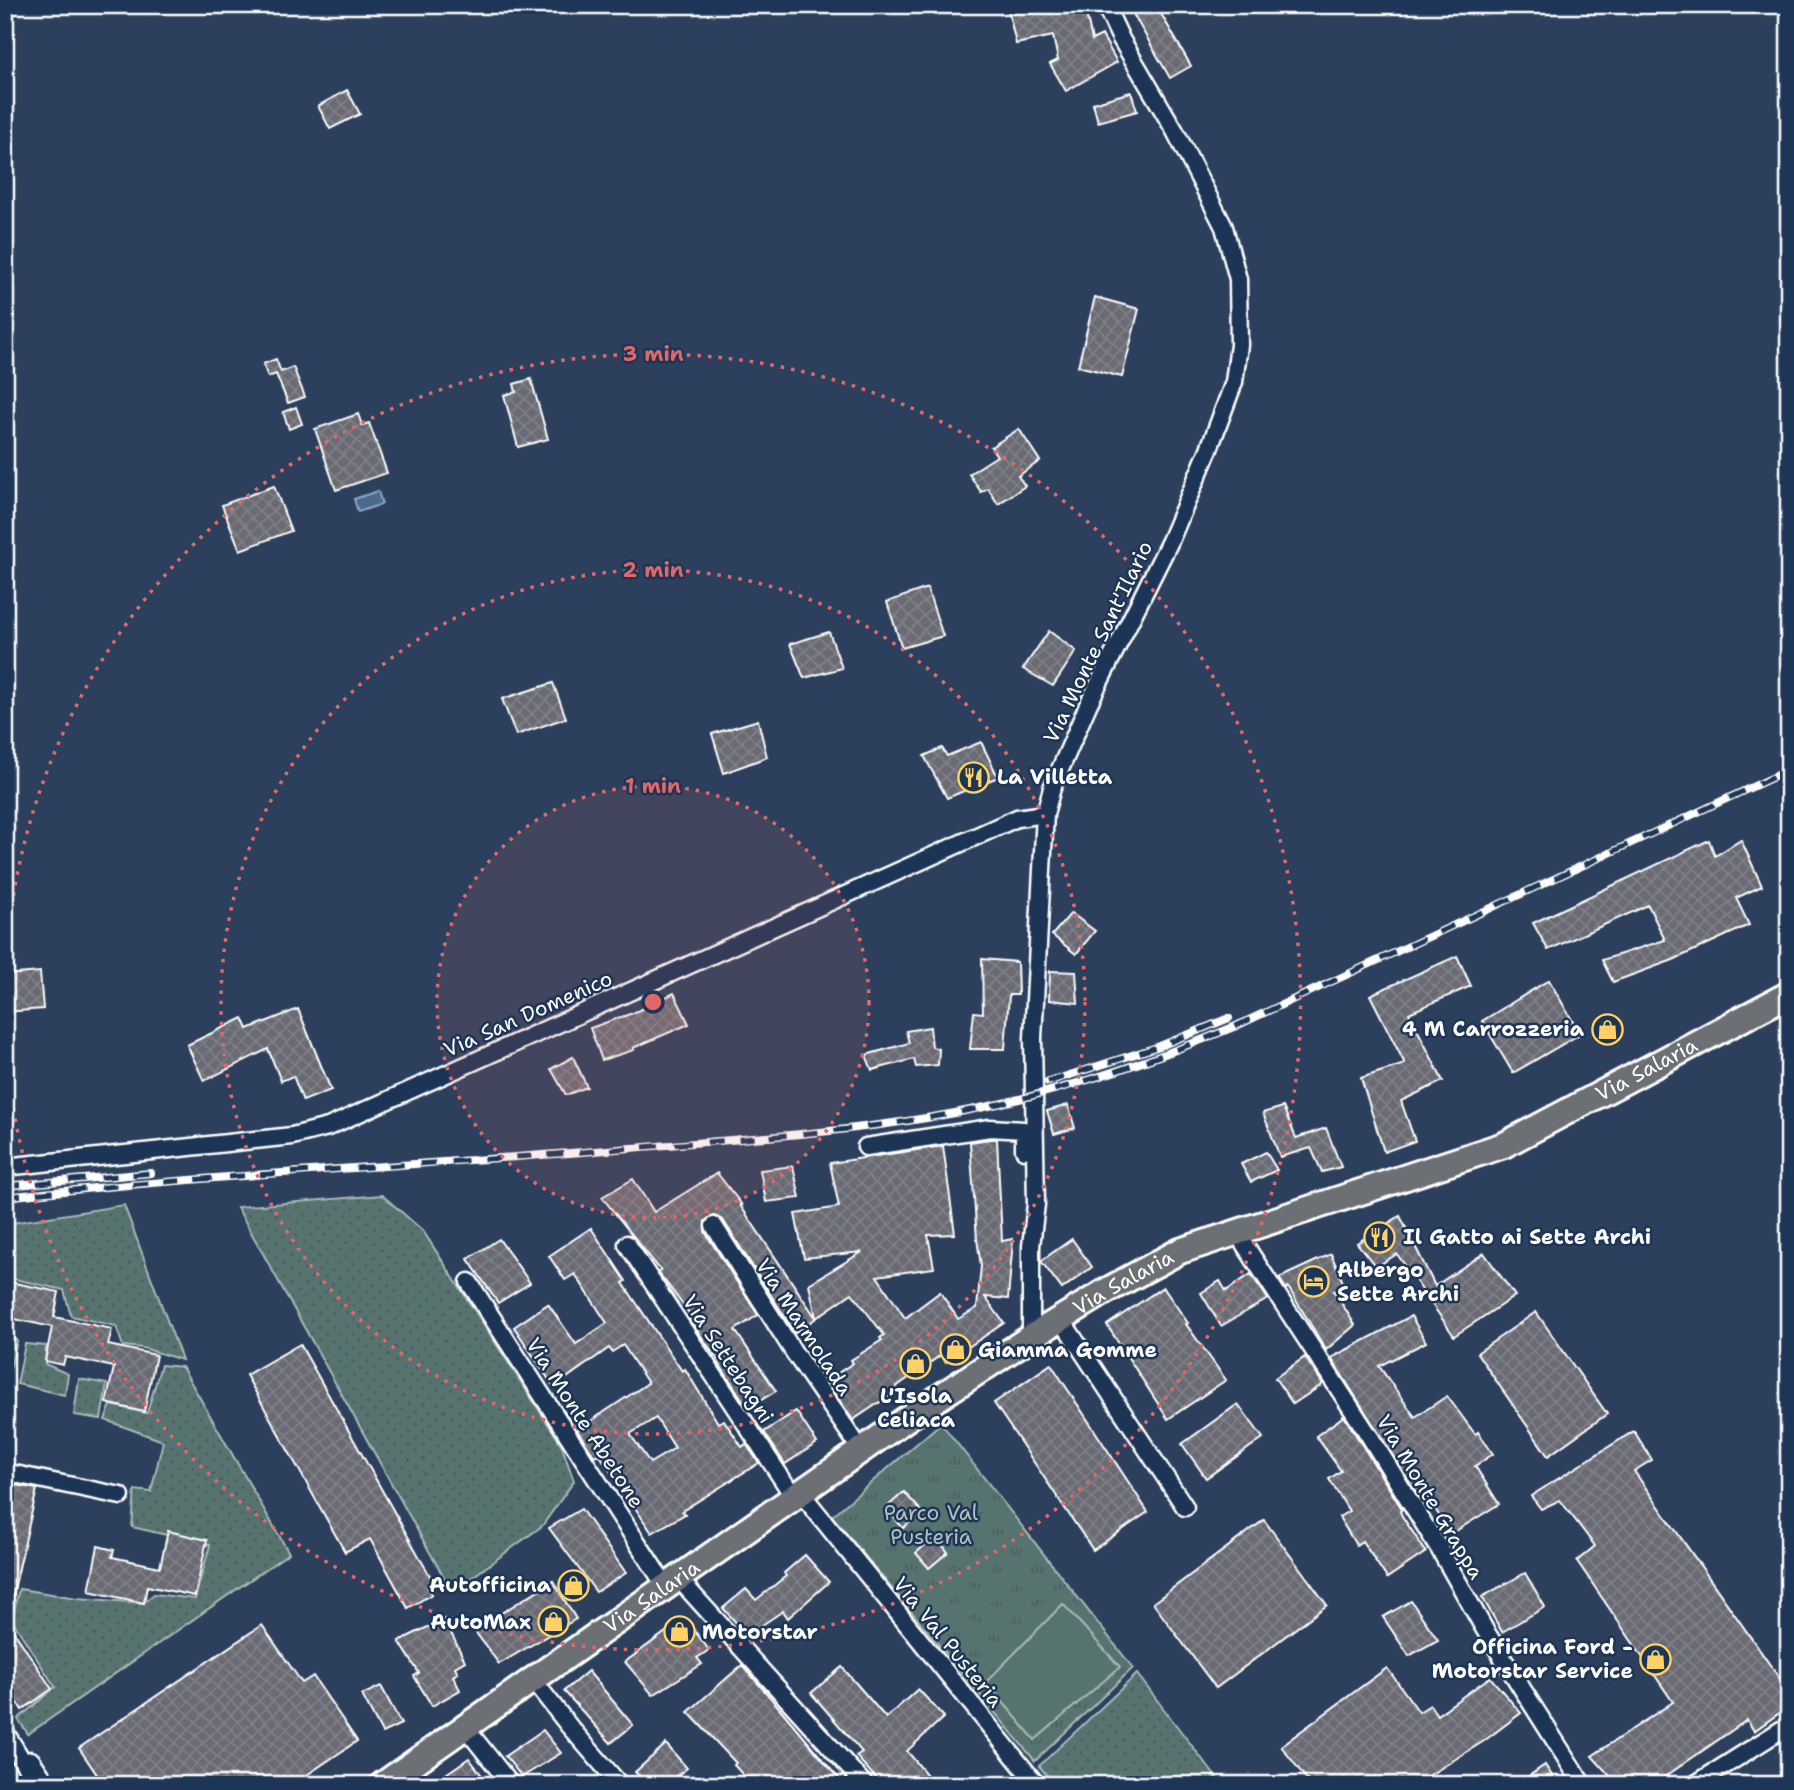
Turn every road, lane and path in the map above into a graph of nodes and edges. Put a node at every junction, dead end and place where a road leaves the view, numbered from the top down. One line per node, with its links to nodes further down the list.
1 (1105, 5): 2 (street, Via Monte Sant'Ilario)
2 (1045, 814): 5 (street, Via San Domenico); 6 (street, Via Monte Sant'Ilario)
3 (1789, 993): 8 (main road, Via Salaria)
4 (866, 1147): 6 (street)
5 (5, 1167)
6 (1034, 1223): 12 (street, Via Monte Sant'Ilario)
7 (714, 1226): 13 (street, Via Marmolada)
8 (1237, 1233): 11 (main road, Via Salaria); 29 (street, Via Monte Grappa)
9 (627, 1244): 15 (street, Via Settebagni)
10 (469, 1282): 18 (street, Via Monte Abetone)
11 (1060, 1319): 12 (main road, Via Salaria); 17 (street)
12 (1031, 1336): 13 (main road, Via Salaria)
13 (861, 1450): 15 (main road, Via Salaria)
14 (5, 1472): 16 (street)
15 (797, 1495): 18 (main road, Via Salaria); 28 (street, Via Val Pusteria)
16 (121, 1496)
17 (1185, 1507)
18 (672, 1582): 19 (main road, Via Salaria); 27 (street, Via Monte Abetone)
19 (533, 1680): 21 (main road, Via Salaria); 26 (street)
20 (1789, 1725): 30 (street)
21 (465, 1727): 24 (main road, Via Salaria); 25 (street)
22 (5, 1732): 23 (street)
23 (48, 1785)
24 (382, 1785)
25 (511, 1785)
26 (620, 1785)
27 (865, 1785)
28 (1037, 1785)
29 (1583, 1785)
30 (1693, 1785)

